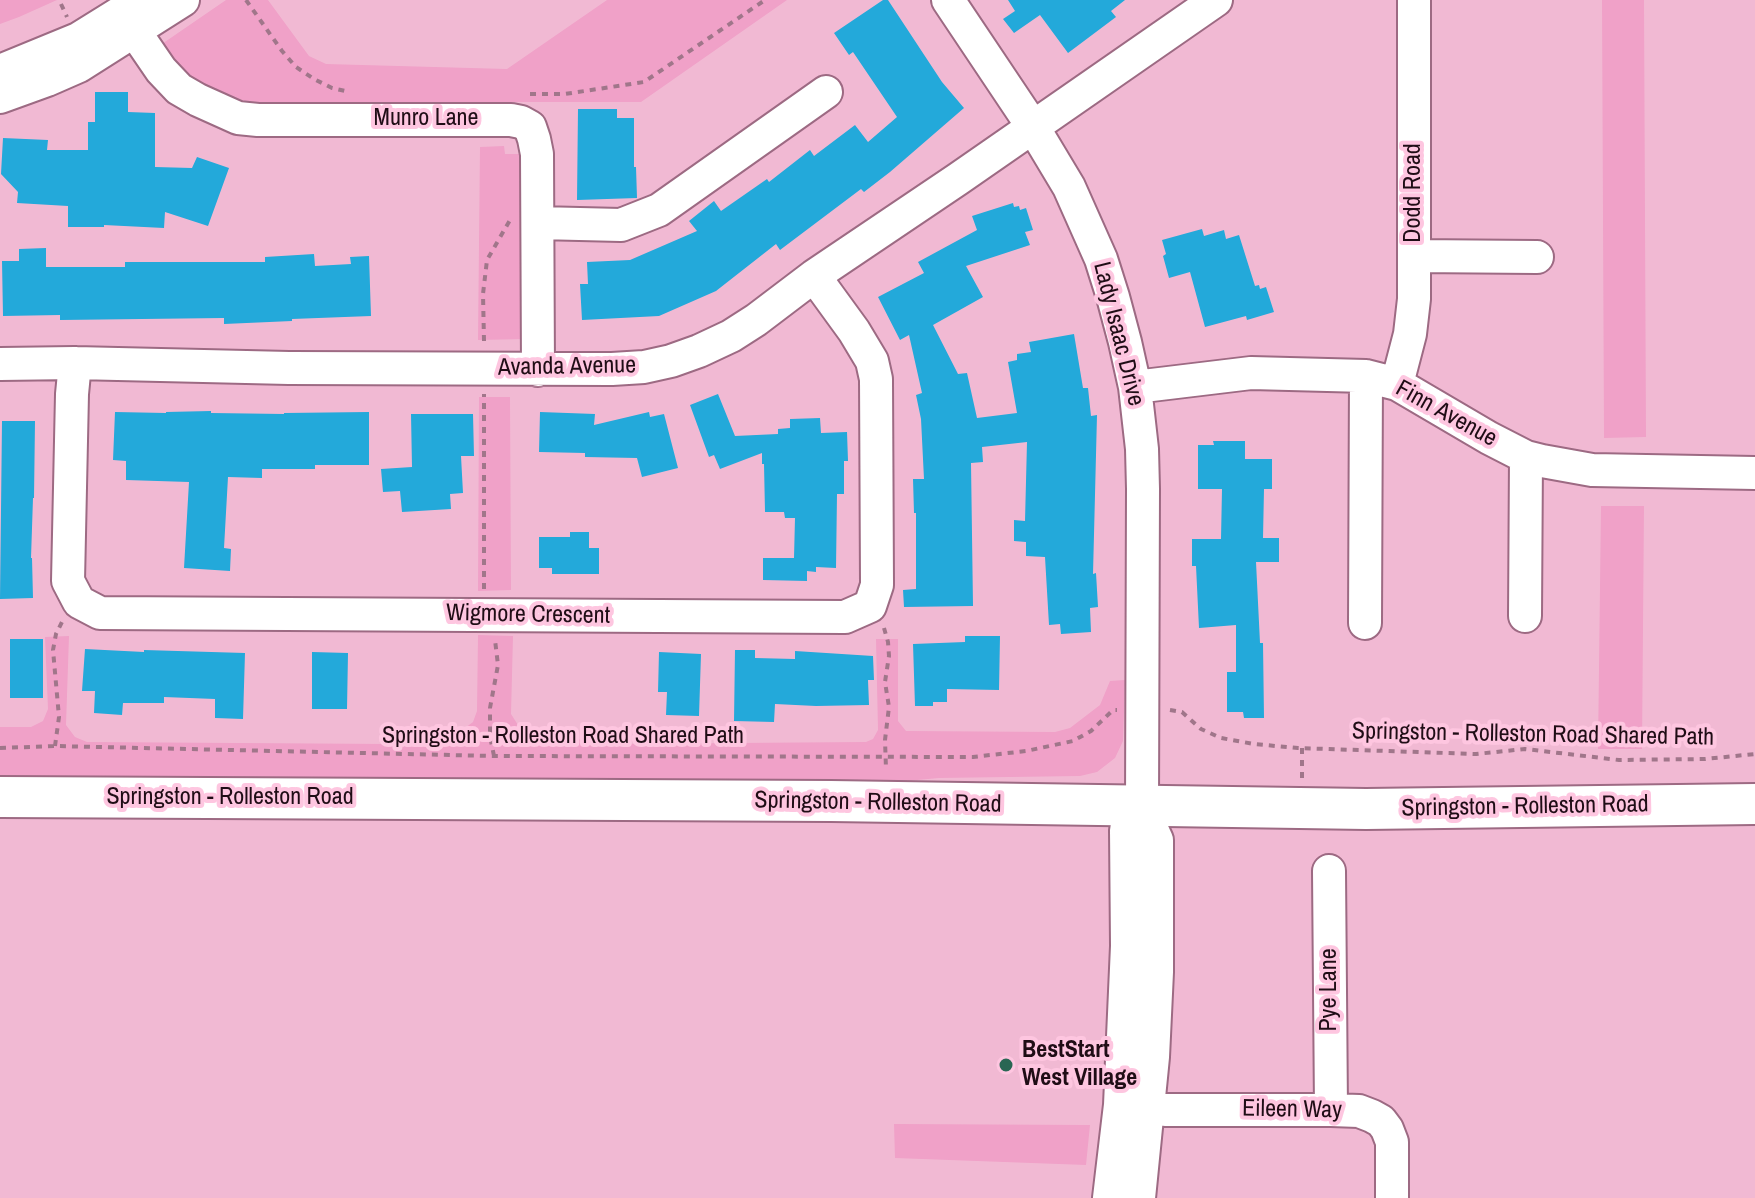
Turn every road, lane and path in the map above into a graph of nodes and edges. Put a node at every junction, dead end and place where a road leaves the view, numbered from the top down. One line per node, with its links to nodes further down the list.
1 (183, 0): 7 (street)
2 (246, 0): 9 (path)
3 (765, 0): 11 (path)
4 (948, 0): 13 (street, Lady Isaac Drive)
5 (1216, 0): 13 (street, Avanda Avenue)
6 (1414, 0): 15 (street, Dodd Road)
7 (132, 15): 8 (street); 12 (street); 14 (street, Munro Lane)
8 (0, 71)
9 (347, 91)
10 (826, 92): 14 (street)
11 (519, 94)
12 (0, 97)
13 (1033, 127): 17 (street, Avanda Avenue); 24 (street, Lady Isaac Drive)
14 (524, 220): 20 (path); 21 (street, Munro Lane)
15 (1414, 256): 16 (street); 23 (street, Dodd Road)
16 (1537, 257)
17 (814, 276): 21 (street, Avanda Avenue); 28 (street, Wigmore Crescent)
18 (75, 363): 19 (street, Avanda Avenue); 20 (street, Avanda Avenue); 27 (street)
19 (0, 364)
20 (484, 369): 21 (street, Avanda Avenue); 28 (path)
21 (538, 370)
22 (1366, 376): 23 (street, Finn Avenue); 24 (street, Finn Avenue); 30 (street)
23 (1397, 384): 25 (street, Finn Avenue)
24 (1135, 387): 44 (street, Lady Isaac Drive)
25 (1526, 457): 26 (street, Finn Avenue); 29 (street)
26 (1755, 473)
27 (79, 602): 28 (street, Wigmore Crescent); 34 (path)
28 (485, 615): 38 (path)
29 (1525, 616)
30 (1365, 623)
31 (883, 626): 39 (path)
32 (1113, 710): 39 (path, Springston - Rolleston Road Shared Path)
33 (1176, 710): 36 (path, Springston - Rolleston Road Shared Path)
34 (55, 746): 35 (path, Springston - Rolleston Road Shared Path); 38 (path, Springston - Rolleston Road Shared Path)
35 (0, 748)
36 (1302, 748): 37 (path, Springston - Rolleston Road Shared Path); 41 (path)
37 (1755, 754)
38 (494, 756): 39 (path, Springston - Rolleston Road Shared Path)
39 (885, 756): 40 (path)
40 (886, 776)
41 (1302, 788)
42 (0, 797): 44 (main road, Springston - Rolleston Road)
43 (1755, 804): 44 (main road, Springston - Rolleston Road)
44 (1142, 807): 46 (street)
45 (1329, 871): 47 (street, Pye Lane)
46 (1135, 1106): 47 (street, Eileen Way); 48 (street); 49 (street)
47 (1331, 1110): 50 (street, Eileen Way)
48 (1109, 1198)
49 (1139, 1198)
50 (1392, 1198)

